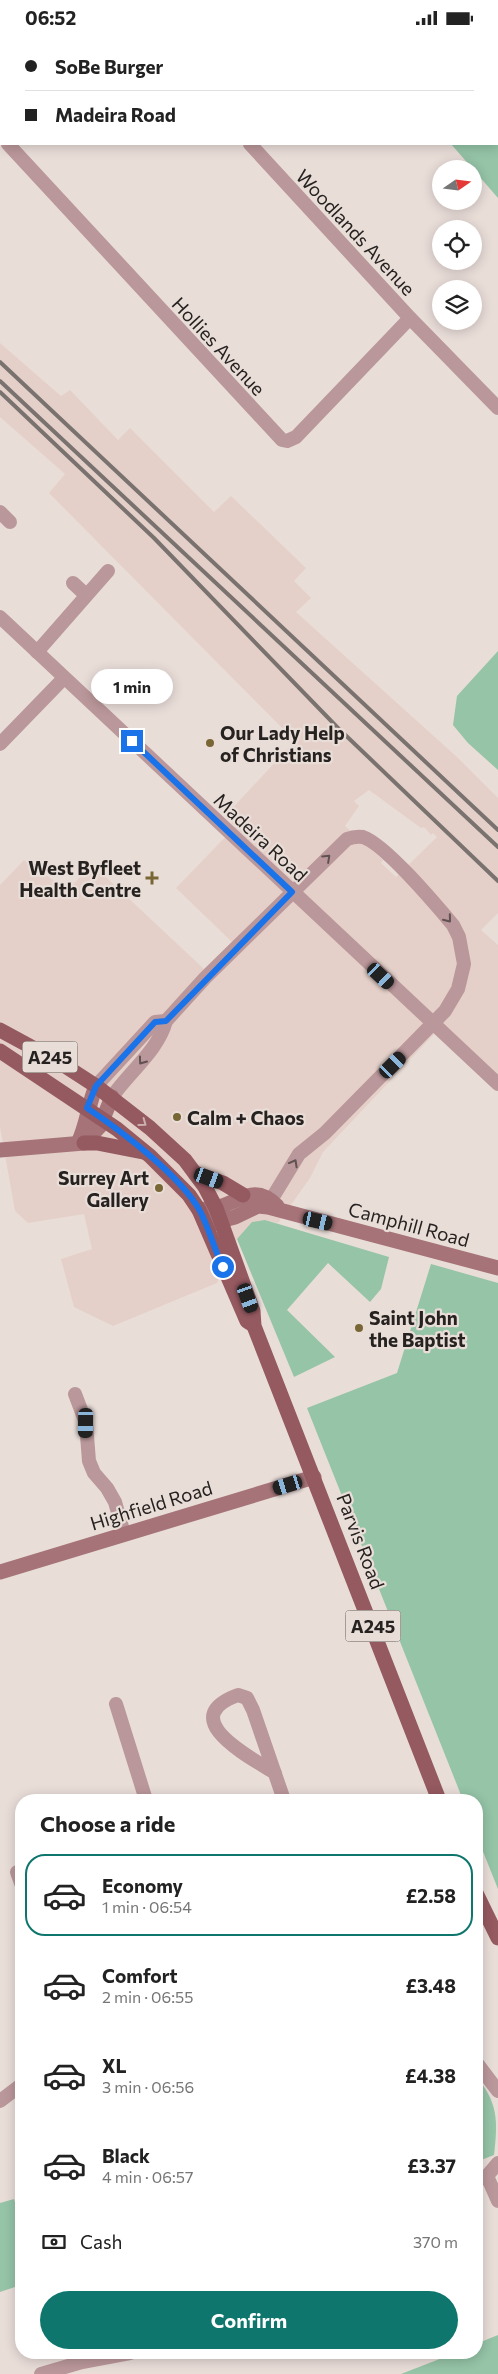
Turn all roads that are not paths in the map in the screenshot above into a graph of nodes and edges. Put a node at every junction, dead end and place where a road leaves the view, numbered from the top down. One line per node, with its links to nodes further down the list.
1 (9, 145): 3 (street, Hollies Avenue)
2 (251, 145): 3 (street, Woodlands Avenue)
3 (410, 318): 4 (street, Woodlands Avenue)
4 (498, 408)
5 (108, 571): 7 (street)
6 (73, 583): 7 (street)
7 (86, 595): 9 (street)
8 (0, 617): 9 (street, Madeira Road)
9 (37, 652): 10 (street, Madeira Road)
10 (64, 677): 11 (street); 12 (street, Madeira Road)
11 (0, 744)
12 (292, 892): 13 (street); 14 (street, Madeira Road); 14 (street, one-way to 14)
13 (166, 1021): 18 (street); 19 (street, one-way to 19)
14 (433, 1025): 17 (street, Madeira Road); 27 (street, one-way to 14)
15 (0, 1030): 18 (main road, A245)
16 (0, 1051): 20 (main road, A245)
17 (498, 1084)
18 (96, 1086): 19 (main road, A245); 20 (street)
19 (112, 1097): 21 (street); 25 (main road, A245, one-way to 25)
20 (87, 1108): 21 (main road, A245); 22 (street)
21 (103, 1119): 22 (street); 24 (main road, A245)
22 (81, 1143): 23 (street); 24 (main road)
23 (0, 1150)
24 (145, 1152): 28 (main road, A245)
25 (195, 1173): 26 (main road); 29 (main road, A245)
26 (244, 1195): 27 (street, Camphill Road); 29 (street, Camphill Road)
27 (276, 1205): 29 (street, Camphill Road); 31 (street, Camphill Road)
28 (199, 1210): 29 (street, Camphill Road); 30 (main road, Parvis Road / A245)
29 (219, 1214): 30 (street, Camphill Road); 32 (main road, Parvis Road / A245)
30 (206, 1225): 32 (main road, Parvis Road / A245)
31 (498, 1268)
32 (254, 1326): 34 (main road, Parvis Road / A245)
33 (75, 1394): 35 (street)
34 (314, 1477): 35 (street, Highfield Road); 41 (main road, Parvis Road / A245)
35 (124, 1533): 36 (street, Highfield Road)
36 (0, 1572)
37 (116, 1704): 39 (street)
38 (275, 1773): 38 (street); 40 (street)
39 (144, 1794)
40 (282, 1794)
41 (437, 1794)
42 (483, 1907): 43 (main road)
43 (498, 1938)
44 (483, 2071): 46 (street)
45 (15, 2090): 47 (street)
46 (498, 2090)
47 (0, 2101)
48 (498, 2163): 49 (street)
49 (483, 2176)
50 (483, 2181): 51 (street)
51 (498, 2201)
52 (98, 2359): 53 (street)
53 (41, 2374)

